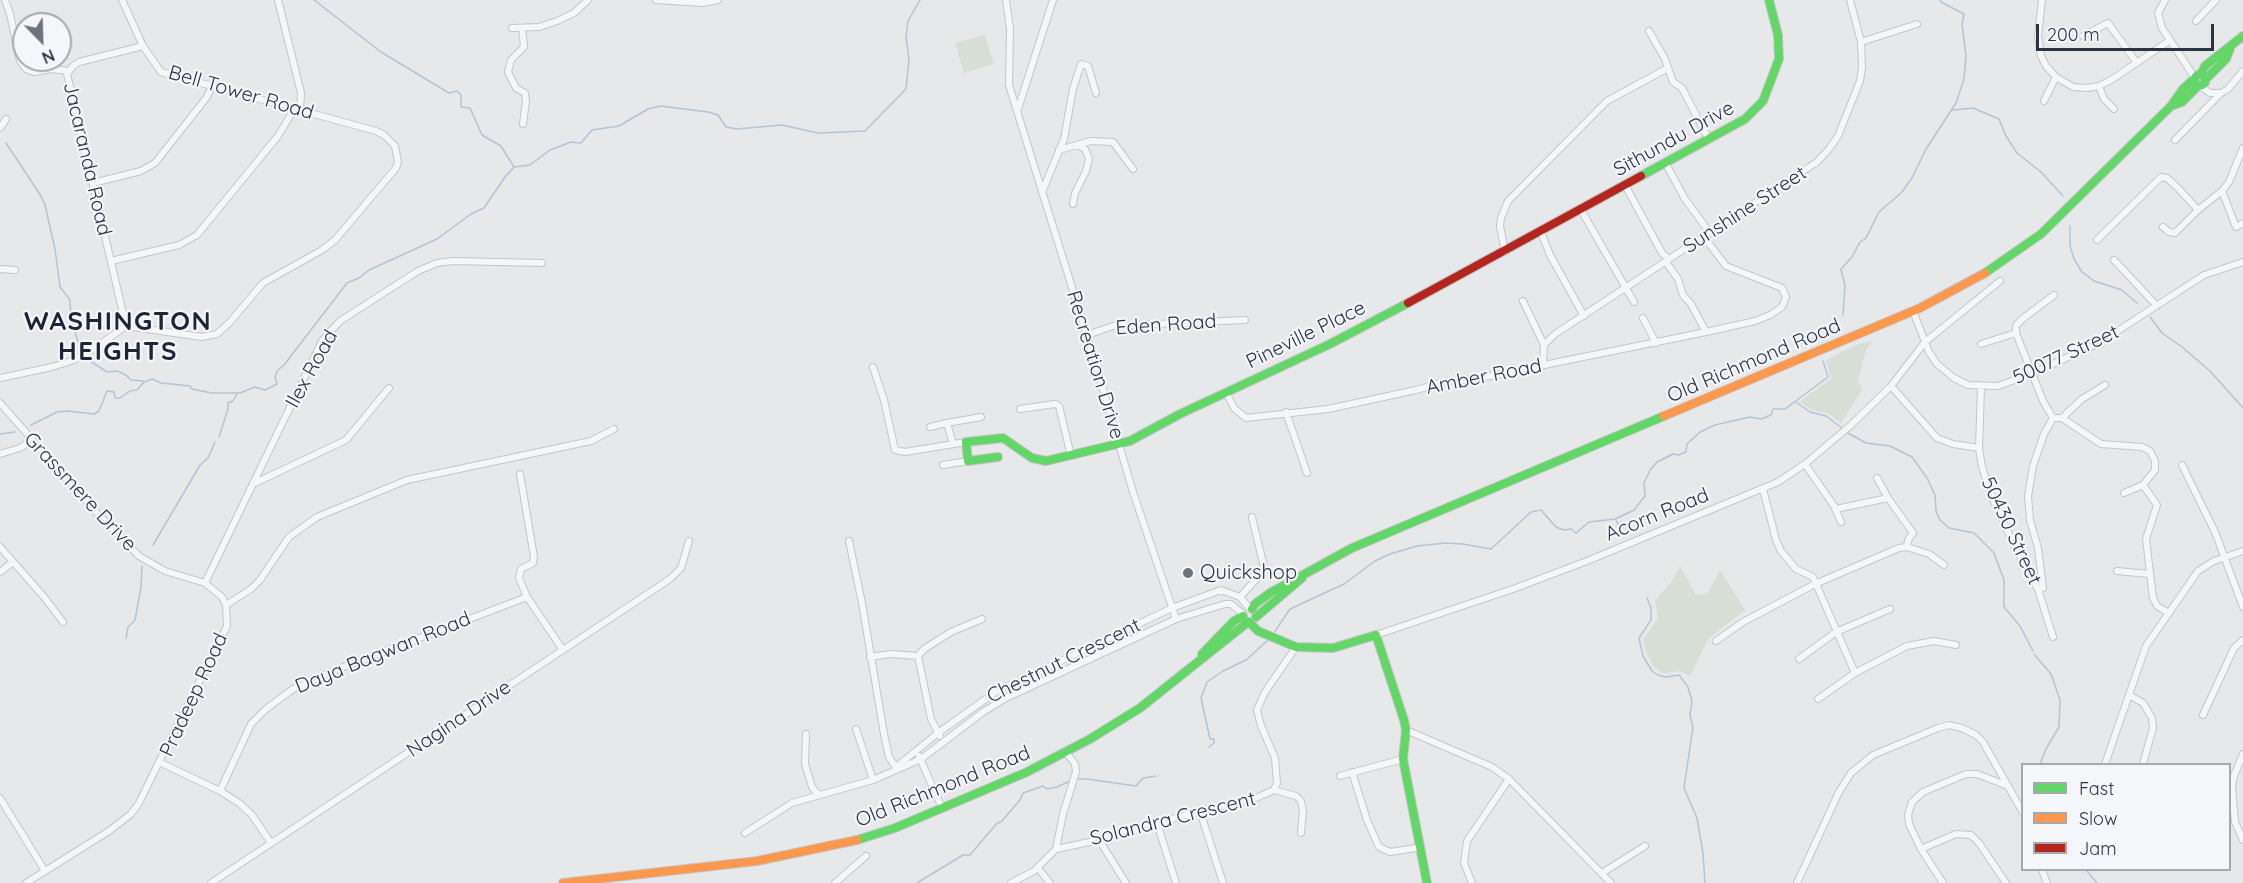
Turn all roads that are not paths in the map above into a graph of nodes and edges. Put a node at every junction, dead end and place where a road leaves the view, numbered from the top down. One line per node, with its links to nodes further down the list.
1 (5, 0): 15 (street)
2 (122, 0): 24 (street, Bell Tower Road)
3 (278, 0): 37 (street)
4 (588, 0): 18 (street)
5 (656, 0): 6 (street)
6 (718, 0)
7 (1006, 0): 38 (street, Recreation Drive)
8 (1053, 0): 38 (street)
9 (1770, 0): 43 (street, Sithundu Drive)
10 (1852, 0): 23 (street, Sunshine Street)
11 (2042, 0): 30 (street)
12 (2165, 0): 22 (street)
13 (2216, 0): 14 (street)
14 (2196, 21)
15 (12, 23)
16 (1917, 24): 23 (street)
17 (512, 28): 18 (street)
18 (522, 28): 41 (street)
19 (1649, 31): 27 (street)
20 (2083, 36): 25 (street)
21 (2243, 36): 31 (street, Old Richmond Road)
22 (2169, 41): 25 (street); 31 (street)
23 (1861, 42): 60 (street, Sunshine Street)
24 (143, 46): 26 (street, Jacaranda Road); 32 (street, Bell Tower Road)
25 (2137, 63): 33 (street)
26 (72, 68)
27 (1668, 68): 43 (street); 62 (street)
28 (2243, 71): 35 (street)
29 (68, 72): 50 (street, Jacaranda Road)
30 (2056, 77): 33 (street); 36 (street)
31 (2200, 80): 35 (street); 76 (street, Old Richmond Road)
32 (212, 86): 37 (street, Bell Tower Road); 50 (street)
33 (2099, 86): 39 (street)
34 (1096, 93): 47 (street)
35 (2221, 93): 44 (street)
36 (2044, 101)
37 (297, 109): 64 (street); 80 (street, Bell Tower Road)
38 (1018, 109): 53 (street, Recreation Drive)
39 (2114, 109)
40 (6, 119): 42 (street)
41 (523, 124)
42 (0, 128)
43 (1709, 140): 48 (street, Sithundu Drive)
44 (2175, 140)
45 (1078, 145): 47 (street); 49 (street); 54 (street)
46 (2243, 148): 52 (street)
47 (1059, 150): 53 (street)
48 (1666, 164): 51 (street, Sithundu Drive); 60 (street)
49 (1133, 169)
50 (93, 183): 64 (street, Jacaranda Road)
51 (1625, 185): 55 (street, Sithundu Drive); 65 (street)
52 (2222, 191): 56 (street); 57 (street)
53 (1042, 193): 83 (street, Recreation Drive)
54 (1073, 204)
55 (1581, 210): 59 (street, Sithundu Drive); 71 (street)
56 (2198, 210): 58 (street); 61 (street)
57 (2243, 223)
58 (2163, 227)
59 (1542, 232): 62 (street, Sithundu Drive); 77 (street)
60 (1707, 235): 65 (street, Sunshine Street); 81 (street, Amber Road)
61 (2097, 240)
62 (1505, 252): 96 (street, Pineville Place)
63 (2114, 260): 75 (street)
64 (111, 261): 80 (street, Jacaranda Road)
65 (1667, 261): 71 (street, Sunshine Street); 81 (street)
66 (2243, 262): 75 (street, 50077 Street)
67 (542, 263): 121 (street, Ilex Road)
68 (0, 269): 69 (street)
69 (15, 270)
70 (2000, 281): 84 (street, Acorn Road)
71 (1627, 288): 74 (street); 77 (street, Sunshine Street)
72 (2054, 295): 82 (street)
73 (1523, 301): 87 (street)
74 (1634, 302)
75 (2157, 306): 90 (street, 50077 Street)
76 (1913, 311): 84 (street, 50077 Street); 150 (street, Old Richmond Road)
77 (1584, 316): 87 (street, Sunshine Street)
78 (1643, 318): 85 (street)
79 (1245, 320): 83 (street, Eden Road)
80 (126, 326): 91 (street)
81 (1706, 332): 85 (street, Amber Road)
82 (2016, 333): 86 (street); 90 (street)
83 (1087, 334): 109 (street, Recreation Drive)
84 (1924, 342): 93 (street, Acorn Road); 94 (street, 50077 Street)
85 (1656, 343): 88 (street, Amber Road)
86 (1981, 344)
87 (1544, 345): 88 (street)
88 (1543, 365): 99 (street, Amber Road)
89 (873, 367): 108 (street)
90 (2031, 374): 94 (street, 50077 Street); 101 (street)
91 (0, 378)
92 (2105, 385): 102 (street)
93 (1891, 386): 110 (street); 115 (street, Acorn Road)
94 (1982, 387): 110 (street, 50430 Street)
95 (389, 388): 121 (street)
96 (1226, 392): 99 (street, Amber Road); 109 (street, Pineville Place)
97 (0, 403): 106 (street, Grassmere Drive)
98 (1020, 409): 112 (street)
99 (1286, 412): 118 (street)
100 (981, 417): 103 (street)
101 (2053, 418): 102 (street); 142 (street)
102 (2062, 418): 122 (street)
103 (947, 423): 104 (street); 108 (street)
104 (930, 427)
105 (614, 429): 145 (street, Pradeep Road)
106 (32, 440): 111 (street); 140 (street, Grassmere Drive)
107 (966, 442): 108 (street); 112 (street, Pineville Place); 114 (street)
108 (953, 444)
109 (1120, 445): 112 (street, Pineville Place); 147 (street, Recreation Drive)
110 (1979, 448): 142 (street, 50430 Street)
111 (0, 454)
112 (1071, 456)
113 (998, 457): 114 (street)
114 (968, 461): 116 (street)
115 (1805, 464): 123 (street, Acorn Road); 126 (street)
116 (943, 465)
117 (2182, 465): 134 (street)
118 (1307, 473)
119 (520, 474): 143 (street)
120 (1877, 478): 125 (street)
121 (254, 483): 140 (street, Ilex Road)
122 (2143, 485): 124 (street); 139 (street)
123 (1763, 489): 141 (street); 155 (street, Acorn Road)
124 (2124, 493)
125 (1888, 498): 126 (street); 132 (street)
126 (1836, 509): 128 (street)
127 (1252, 517): 144 (street)
128 (1841, 522)
129 (688, 541): 161 (street, Nagina Drive)
130 (849, 541): 163 (street)
131 (0, 547): 135 (street)
132 (1907, 548): 136 (street); 141 (street)
133 (2243, 551): 134 (street)
134 (2225, 557): 146 (street); 149 (street)
135 (13, 562): 138 (street); 153 (street)
136 (1944, 565)
137 (2117, 571): 139 (street)
138 (0, 572)
139 (2148, 574): 149 (street)
140 (205, 582): 145 (street)
141 (1815, 584): 154 (street); 158 (street)
142 (2040, 588): 156 (street, 50430 Street)
143 (527, 597): 161 (street); 189 (street, Daya Bagwan Road)
144 (1240, 597): 147 (street, Chestnut Crescent); 150 (street)
145 (226, 605): 179 (street, Pradeep Road)
146 (2243, 607)
147 (1172, 608): 152 (street, Recreation Drive); 171 (street, Chestnut Crescent)
148 (1890, 609): 154 (street)
149 (2169, 613): 166 (street)
150 (1249, 616): 152 (street, Chestnut Crescent); 160 (street, Acorn Road); 175 (street, Old Richmond Road)
151 (982, 619): 162 (street)
152 (1176, 619): 173 (street, Chestnut Crescent)
153 (63, 622)
154 (1836, 632): 164 (street); 165 (street)
155 (1376, 635): 160 (street, Acorn Road); 170 (street)
156 (2053, 637)
157 (2243, 640): 168 (street)
158 (1716, 641)
159 (1956, 645): 165 (street)
160 (1296, 647): 188 (street, Solandra Crescent)
161 (562, 650): 201 (street, Nagina Drive)
162 (918, 656): 163 (street); 171 (street)
163 (870, 657): 182 (street)
164 (1799, 659)
165 (1855, 674): 167 (street)
166 (2129, 695): 180 (street); 181 (street)
167 (1818, 699)
168 (2203, 715)
169 (856, 729): 186 (street)
170 (1406, 730): 178 (street); 185 (street)
171 (938, 733): 173 (street); 174 (street, Chestnut Crescent)
172 (806, 734): 190 (street)
173 (944, 741): 177 (street, Chestnut Crescent)
174 (917, 750): 177 (street); 182 (street, Chestnut Crescent)
175 (1065, 751): 192 (street, Old Richmond Road); 203 (street)
176 (2243, 754): 199 (street)
177 (921, 759): 182 (street, Chestnut Crescent); 192 (street)
178 (1402, 759): 183 (street); 205 (street)
179 (159, 762): 189 (street, Pradeep Road); 208 (street)
180 (2105, 763)
181 (2144, 763)
182 (896, 769): 186 (street, Chestnut Crescent)
183 (1352, 772): 184 (street); 205 (street)
184 (1340, 776)
185 (1509, 779): 209 (street); 220 (street)
186 (873, 780): 190 (street, Chestnut Crescent)
187 (2008, 786): 193 (street); 204 (street); 222 (street)
188 (1274, 790): 194 (street, Solandra Crescent); 198 (street)
189 (220, 791): 201 (street, Pradeep Road)
190 (818, 794): 197 (street, Chestnut Crescent)
191 (0, 798): 208 (street)
192 (942, 808): 212 (street, Old Richmond Road)
193 (2021, 809)
194 (1200, 811): 195 (street, Solandra Crescent); 218 (street)
195 (1157, 823): 200 (street, Solandra Crescent); 217 (street)
196 (2243, 824): 199 (street)
197 (745, 833)
198 (1301, 834)
199 (2242, 838)
200 (1099, 840): 203 (street, Solandra Crescent); 216 (street)
201 (271, 843): 211 (street, Nagina Drive)
202 (1645, 846): 209 (street)
203 (1056, 849): 207 (street)
204 (1921, 849): 223 (street); 224 (street)
205 (1421, 850): 219 (street)
206 (866, 856): 213 (street)
207 (1038, 868): 214 (street); 215 (street)
208 (45, 871): 210 (street)
209 (1602, 873): 221 (street)
210 (26, 883)
211 (211, 883)
212 (563, 883)
213 (835, 883)
214 (1011, 883)
215 (1050, 883)
216 (1126, 883)
217 (1176, 883)
218 (1223, 883)
219 (1427, 883)
220 (1472, 883)
221 (1611, 883)
222 (1797, 883)
223 (1943, 883)
224 (2006, 883)

